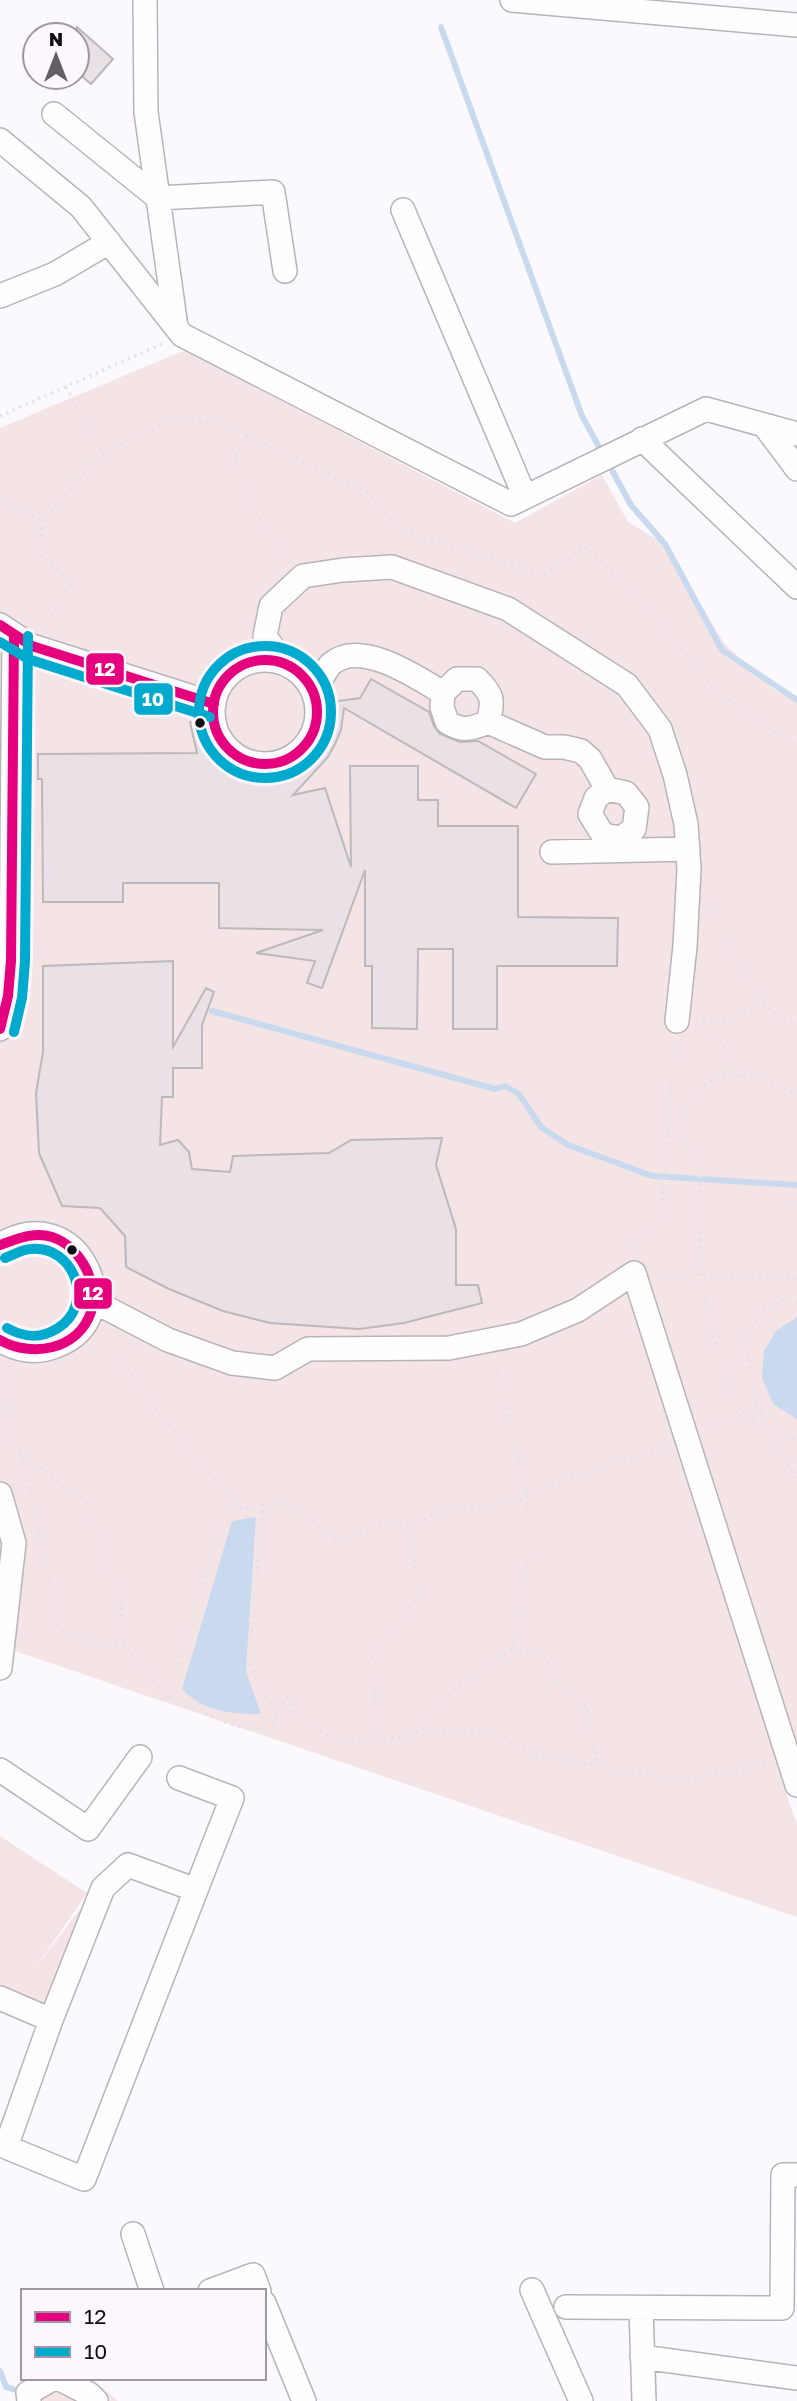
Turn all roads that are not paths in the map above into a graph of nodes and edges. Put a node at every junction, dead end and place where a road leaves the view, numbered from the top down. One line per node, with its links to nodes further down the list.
1 (145, 0): 6 (street)
2 (512, 0): 3 (street)
3 (797, 25)
4 (54, 114): 6 (street)
5 (0, 140): 8 (street)
6 (158, 198): 9 (street); 11 (street)
7 (403, 210): 16 (street)
8 (109, 242): 10 (street); 11 (street)
9 (285, 271)
10 (0, 296)
11 (179, 331): 16 (street)
12 (764, 425): 13 (street); 14 (street); 15 (street)
13 (797, 434)
14 (642, 439): 16 (street); 17 (street)
15 (797, 469)
16 (525, 497)
17 (797, 587)
18 (7, 630): 20 (street); 23 (street)
19 (283, 663): 21 (street); 23 (street); 26 (street)
20 (7, 685): 29 (street)
21 (314, 693): 22 (street); 23 (street)
22 (443, 693): 24 (street); 24 (street)
23 (214, 705)
24 (488, 722): 25 (street)
25 (607, 789)
26 (688, 849): 27 (street); 28 (street)
27 (552, 852)
28 (677, 1021)
29 (0, 1029)
30 (0, 1245): 31 (street)
31 (93, 1301): 32 (street); 38 (street)
32 (6, 1343)
33 (0, 1494): 34 (street)
34 (0, 1668)
35 (140, 1756): 36 (street)
36 (0, 1770)
37 (179, 1778): 39 (street)
38 (797, 1785)
39 (196, 1890): 41 (street); 41 (street)
40 (0, 1998): 41 (street)
41 (51, 2020)
42 (797, 2175): 50 (street)
43 (133, 2234): 44 (street)
44 (151, 2289)
45 (214, 2289): 46 (street)
46 (258, 2289)
47 (532, 2290): 58 (street)
48 (566, 2307): 50 (street)
49 (266, 2308): 57 (street)
50 (641, 2308): 51 (street)
51 (642, 2357): 52 (street); 59 (street)
52 (797, 2378)
53 (52, 2380): 55 (street)
54 (60, 2380): 56 (street)
55 (29, 2401)
56 (96, 2401)
57 (304, 2401)
58 (581, 2401)
59 (644, 2401)

